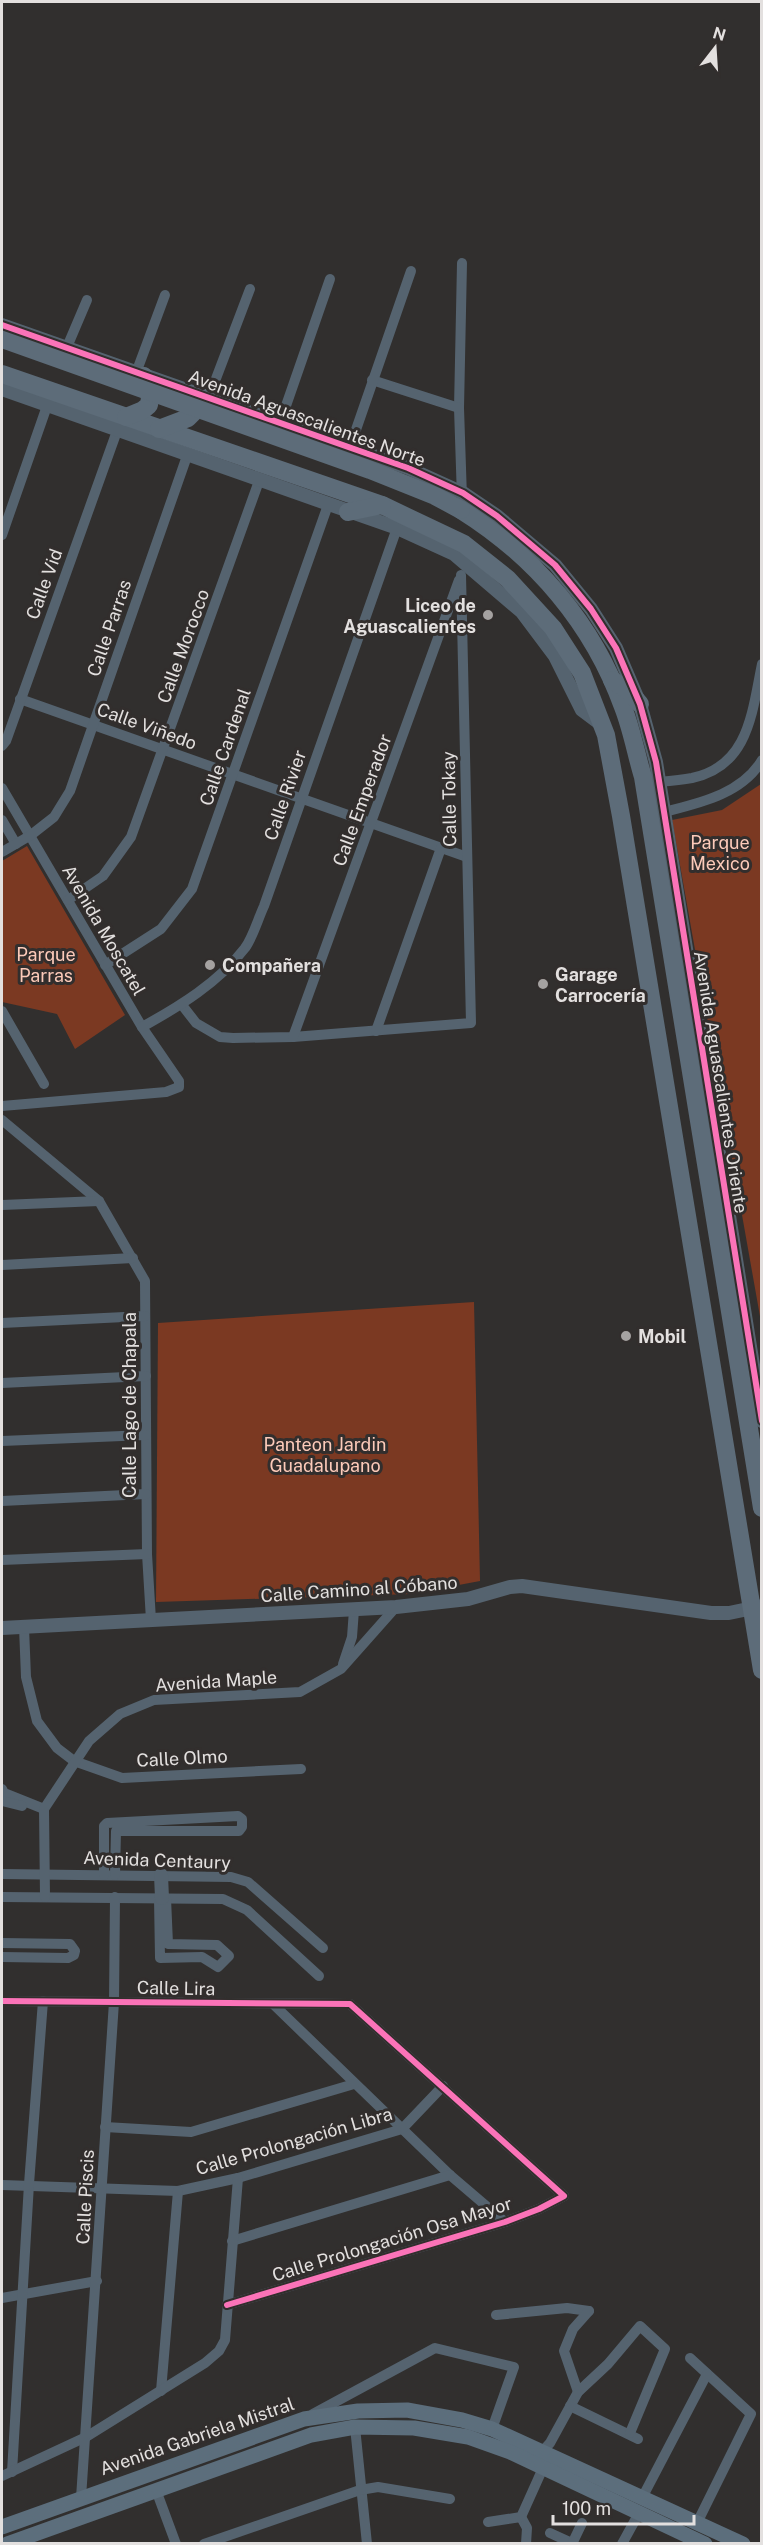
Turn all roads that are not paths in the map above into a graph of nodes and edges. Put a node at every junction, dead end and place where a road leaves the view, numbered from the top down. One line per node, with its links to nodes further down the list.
1 (462, 263): 16 (street)
2 (411, 271): 12 (street)
3 (330, 279): 17 (street)
4 (250, 290): 14 (street)
5 (165, 295): 11 (street)
6 (87, 300): 9 (street)
7 (2, 326): 9 (street, Avenida Aguascalientes Norte)
8 (2, 339): 23 (main road, Avenida Aguascalientes Norte, bridge)
9 (67, 347): 11 (street, Avenida Aguascalientes Norte)
10 (2, 374): 18 (main road)
11 (140, 374): 14 (street, Avenida Aguascalientes Norte); 18 (main road)
12 (372, 380): 16 (street); 20 (street)
13 (2, 389): 15 (street)
14 (209, 397): 17 (street, Avenida Aguascalientes Norte); 19 (main road)
15 (47, 406): 18 (street); 28 (street)
16 (459, 408): 23 (street)
17 (280, 423): 20 (street, Avenida Aguascalientes Norte)
18 (121, 424): 19 (main road); 21 (street); 32 (street, Calle Vid)
19 (159, 429): 25 (main road)
20 (350, 447): 23 (street, Avenida Aguascalientes Norte)
21 (187, 456): 22 (street); 34 (street, Calle Parras)
22 (259, 481): 24 (street); 37 (street, Calle Morocco)
23 (462, 502): 31 (main road, Avenida Aguascalientes Norte); 33 (street, Avenida Aguascalientes Norte)
24 (328, 505): 26 (street); 39 (street, Calle Cardenal)
25 (382, 505): 26 (main road); 35 (main road)
26 (348, 512): 27 (street)
27 (397, 528): 29 (street); 42 (street, Calle Rivier)
28 (2, 535)
29 (463, 568): 35 (street); 45 (street, Calle Emperador); 50 (street, Calle Tokay)
30 (762, 664): 40 (street)
31 (611, 680): 33 (main road); 40 (main road, Avenida Aguascalientes Norte)
32 (20, 699): 34 (street, Calle Viñedo); 36 (street, Calle Vid)
33 (640, 704): 40 (street, Avenida Aguascalientes Norte)
34 (93, 724): 37 (street, Calle Viñedo); 46 (street, Calle Parras)
35 (602, 725): 63 (main road)
36 (2, 746)
37 (163, 749): 39 (street, Calle Viñedo); 51 (street, Calle Morocco)
38 (762, 760): 43 (street)
39 (233, 774): 42 (street, Calle Viñedo); 52 (street, Calle Cardenal)
40 (651, 780): 43 (street, Avenida Aguascalientes Oriente); 54 (main road, Avenida Aguascalientes Oriente)
41 (2, 788): 46 (street, Avenida Moscatel)
42 (302, 799): 45 (street, Calle Viñedo); 55 (street, Calle Rivier)
43 (664, 812): 53 (street, Avenida Aguascalientes Oriente)
44 (2, 820): 47 (street)
45 (371, 823): 48 (street, Calle Viñedo); 59 (street, Calle Emperador)
46 (31, 835): 47 (street, Calle Parras); 51 (street, Avenida Moscatel)
47 (16, 844): 49 (street, Calle Parras)
48 (441, 848): 50 (street, Calle Viñedo); 58 (street)
49 (2, 852)
50 (467, 857): 58 (street, Calle Tokay)
51 (68, 900): 52 (street, Avenida Moscatel)
52 (105, 965): 57 (street, Avenida Moscatel)
53 (689, 980): 54 (main road); 74 (street, Avenida Aguascalientes Oriente)
54 (678, 996): 61 (main road, Avenida Aguascalientes Oriente)
55 (182, 1005): 57 (street, Calle Rivier); 59 (street)
56 (2, 1011): 60 (street)
57 (142, 1027): 62 (street, Avenida Moscatel)
58 (376, 1030): 59 (street)
59 (294, 1037)
60 (44, 1084)
61 (695, 1101): 63 (main road); 73 (main road, Avenida Aguascalientes Oriente)
62 (2, 1106)
63 (670, 1106): 82 (main road)
64 (2, 1120): 65 (street, Calle Lago de Chapala)
65 (99, 1201): 66 (street); 67 (street, Calle Lago de Chapala)
66 (2, 1205)
67 (133, 1258): 68 (street); 69 (street, Calle Lago de Chapala)
68 (2, 1265)
69 (146, 1316): 70 (street); 71 (street, Calle Lago de Chapala)
70 (2, 1323)
71 (146, 1376): 72 (street); 75 (street, Calle Lago de Chapala)
72 (2, 1383)
73 (746, 1411): 74 (main road); 79 (main road, Avenida Aguascalientes Oriente)
74 (762, 1424)
75 (146, 1435): 76 (street); 77 (street, Calle Lago de Chapala)
76 (2, 1441)
77 (146, 1494): 78 (street); 80 (street, Calle Lago de Chapala)
78 (2, 1501)
79 (762, 1508)
80 (147, 1554): 81 (street); 85 (street, Calle Lago de Chapala)
81 (2, 1560)
82 (756, 1598): 83 (street, Calle Camino al Cóbano); 89 (main road)
83 (396, 1607): 84 (street, Calle Camino al Cóbano); 88 (street, Avenida Maple)
84 (354, 1610): 85 (street, Calle Camino al Cóbano); 88 (street)
85 (151, 1620): 86 (street, Calle Camino al Cóbano)
86 (24, 1627): 87 (street, Calle Camino al Cóbano); 90 (street, Calle Olmo)
87 (2, 1628)
88 (341, 1670): 90 (street, Avenida Maple)
89 (762, 1670)
90 (74, 1761): 91 (street, Calle Olmo); 93 (street, Avenida Maple)
91 (301, 1769)
92 (2, 1795): 93 (street)
93 (44, 1811): 95 (street)
94 (2, 1874): 95 (street, Avenida Centaury)
95 (45, 1874): 96 (street, Avenida Centaury); 99 (street)
96 (109, 1875): 96 (street); 97 (street, Avenida Centaury)
97 (161, 1875): 101 (street); 103 (street, Avenida Centaury)
98 (2, 1897): 99 (street, Avenida Centaury)
99 (45, 1897): 100 (street, Avenida Centaury)
100 (115, 1897): 101 (street, Avenida Centaury); 108 (street, Calle Piscis)
101 (162, 1898): 101 (street); 105 (street, Avenida Centaury)
102 (2, 1943): 104 (street)
103 (323, 1948)
104 (2, 1958)
105 (319, 1976)
106 (2, 2001): 107 (street, Calle Lira)
107 (43, 2001): 108 (street, Calle Lira); 116 (street)
108 (114, 2002): 109 (street, Calle Lira); 112 (street, Calle Piscis)
109 (273, 2004): 110 (street); 111 (street, Calle Lira)
110 (354, 2084): 112 (street); 113 (street)
111 (443, 2086): 113 (street, Calle Prolongación Libra); 120 (street, Calle Prolongación Osa Mayor)
112 (105, 2127): 118 (street, Calle Piscis)
113 (402, 2129): 114 (street); 115 (street, Calle Prolongación Libra)
114 (450, 2175): 120 (street); 121 (street)
115 (238, 2178): 119 (street, Calle Prolongación Libra); 121 (street)
116 (29, 2184): 117 (street, Calle Prolongación Libra); 118 (street, Calle Prolongación Libra); 123 (street)
117 (2, 2185)
118 (101, 2187): 119 (street, Calle Prolongación Libra); 122 (street, Calle Piscis)
119 (178, 2192): 129 (street)
120 (505, 2222): 125 (street, Calle Prolongación Osa Mayor)
121 (232, 2241): 125 (street)
122 (97, 2281): 123 (street); 135 (street, Calle Piscis)
123 (22, 2294): 124 (street); 137 (street)
124 (2, 2298)
125 (227, 2305): 129 (street)
126 (496, 2315): 130 (street)
127 (690, 2358): 128 (street)
128 (707, 2374): 142 (street); 146 (street)
129 (161, 2391): 135 (street)
130 (578, 2392): 131 (street); 131 (street)
131 (570, 2406): 136 (street)
132 (304, 2419): 134 (main road, Avenida Gabriela Mistral); 134 (street); 140 (main road, Avenida Gabriela Mistral)
133 (355, 2427): 136 (main road, Avenida Gabriela Mistral); 138 (main road, Avenida Gabriela Mistral); 139 (street)
134 (492, 2429): 136 (main road, Avenida Gabriela Mistral)
135 (86, 2437): 137 (street); 140 (street, Calle Piscis)
136 (539, 2460): 142 (main road, Avenida Gabriela Mistral); 143 (street)
137 (7, 2474)
138 (156, 2490): 150 (main road, Avenida Gabriela Mistral); 151 (street)
139 (360, 2490): 141 (street); 152 (street); 153 (street)
140 (81, 2498): 147 (main road, Avenida Gabriela Mistral)
141 (450, 2499)
142 (641, 2506): 146 (main road, Avenida Gabriela Mistral); 155 (street); 156 (main road, Avenida Gabriela Mistral)
143 (521, 2517): 144 (street); 154 (street)
144 (488, 2522)
145 (582, 2523): 149 (street)
146 (697, 2523): 157 (main road, Avenida Gabriela Mistral)
147 (2, 2527)
148 (550, 2533): 149 (street)
149 (572, 2543)
150 (7, 2544)
151 (176, 2544)
152 (204, 2544)
153 (367, 2544)
154 (526, 2544)
155 (622, 2544)
156 (705, 2544)
157 (743, 2544)

